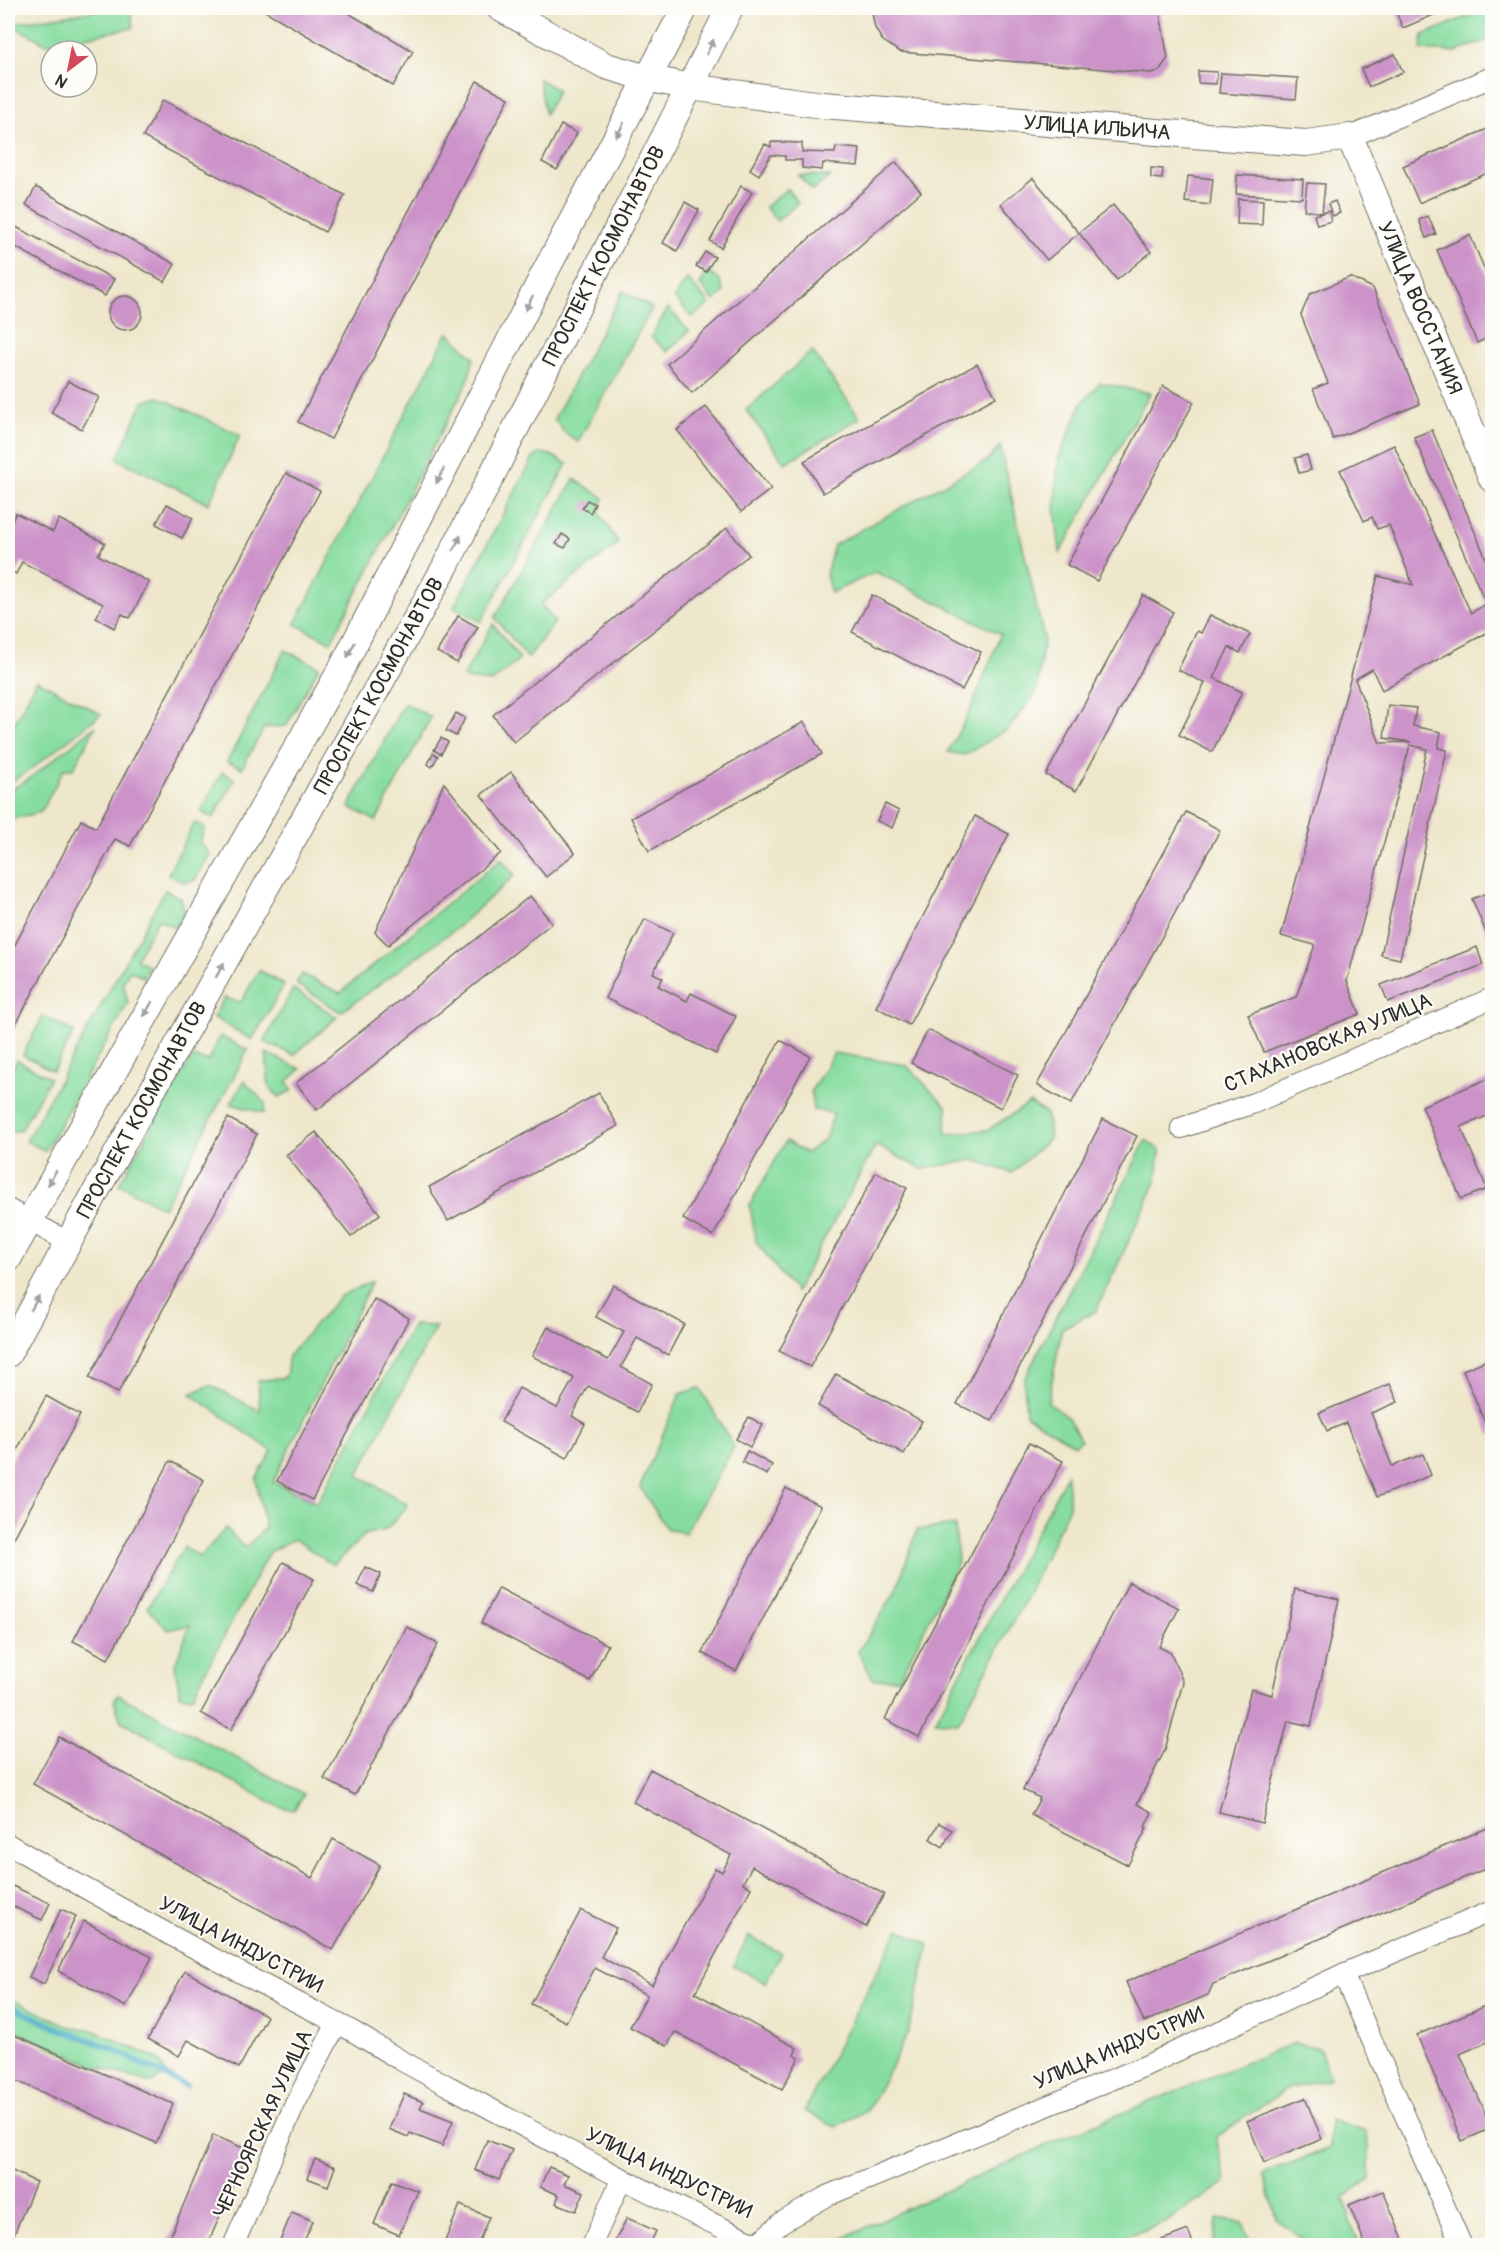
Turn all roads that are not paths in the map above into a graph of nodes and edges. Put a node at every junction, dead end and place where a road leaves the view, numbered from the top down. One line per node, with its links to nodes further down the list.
1 (500, 8): 5 (main road, УЛИЦА ИЛЬИЧА)
2 (685, 8): 5 (main road, ПРОСПЕКТ КОСМОНАВТОВ)
3 (730, 8): 6 (main road, ПРОСПЕКТ КОСМОНАВТОВ, one-way to 3)
4 (1492, 77): 7 (street, УЛИЦА ИЛЬИЧА)
5 (647, 78): 6 (main road, УЛИЦА ИЛЬИЧА); 11 (main road, ПРОСПЕКТ КОСМОНАВТОВ, one-way to 11)
6 (690, 87): 7 (main road, УЛИЦА ИЛЬИЧА); 12 (main road, ПРОСПЕКТ КОСМОНАВТОВ, one-way to 6)
7 (1350, 137): 8 (main road, УЛИЦА ВОССТАНИЯ)
8 (1492, 479)
9 (1492, 998): 10 (street, СТАХАНОВСКАЯ УЛИЦА)
10 (1181, 1128)
11 (18, 1215): 12 (street); 13 (main road, ПРОСПЕКТ КОСМОНАВТОВ)
12 (68, 1242): 14 (main road, ПРОСПЕКТ КОСМОНАВТОВ, one-way to 12)
13 (8, 1259)
14 (8, 1354)
15 (8, 1844): 18 (street, УЛИЦА ИНДУСТРИИ)
16 (1492, 1911): 17 (street, УЛИЦА ИНДУСТРИИ)
17 (1343, 1974): 20 (street, УЛИЦА ИНДУСТРИИ); 23 (street)
18 (337, 2023): 19 (street, УЛИЦА ИНДУСТРИИ); 21 (street, ЧЕРНОЯРСКАЯ УЛИЦА)
19 (622, 2178): 20 (street, УЛИЦА ИНДУСТРИИ); 22 (street)
20 (759, 2245)
21 (233, 2246)
22 (591, 2246)
23 (1462, 2246)

